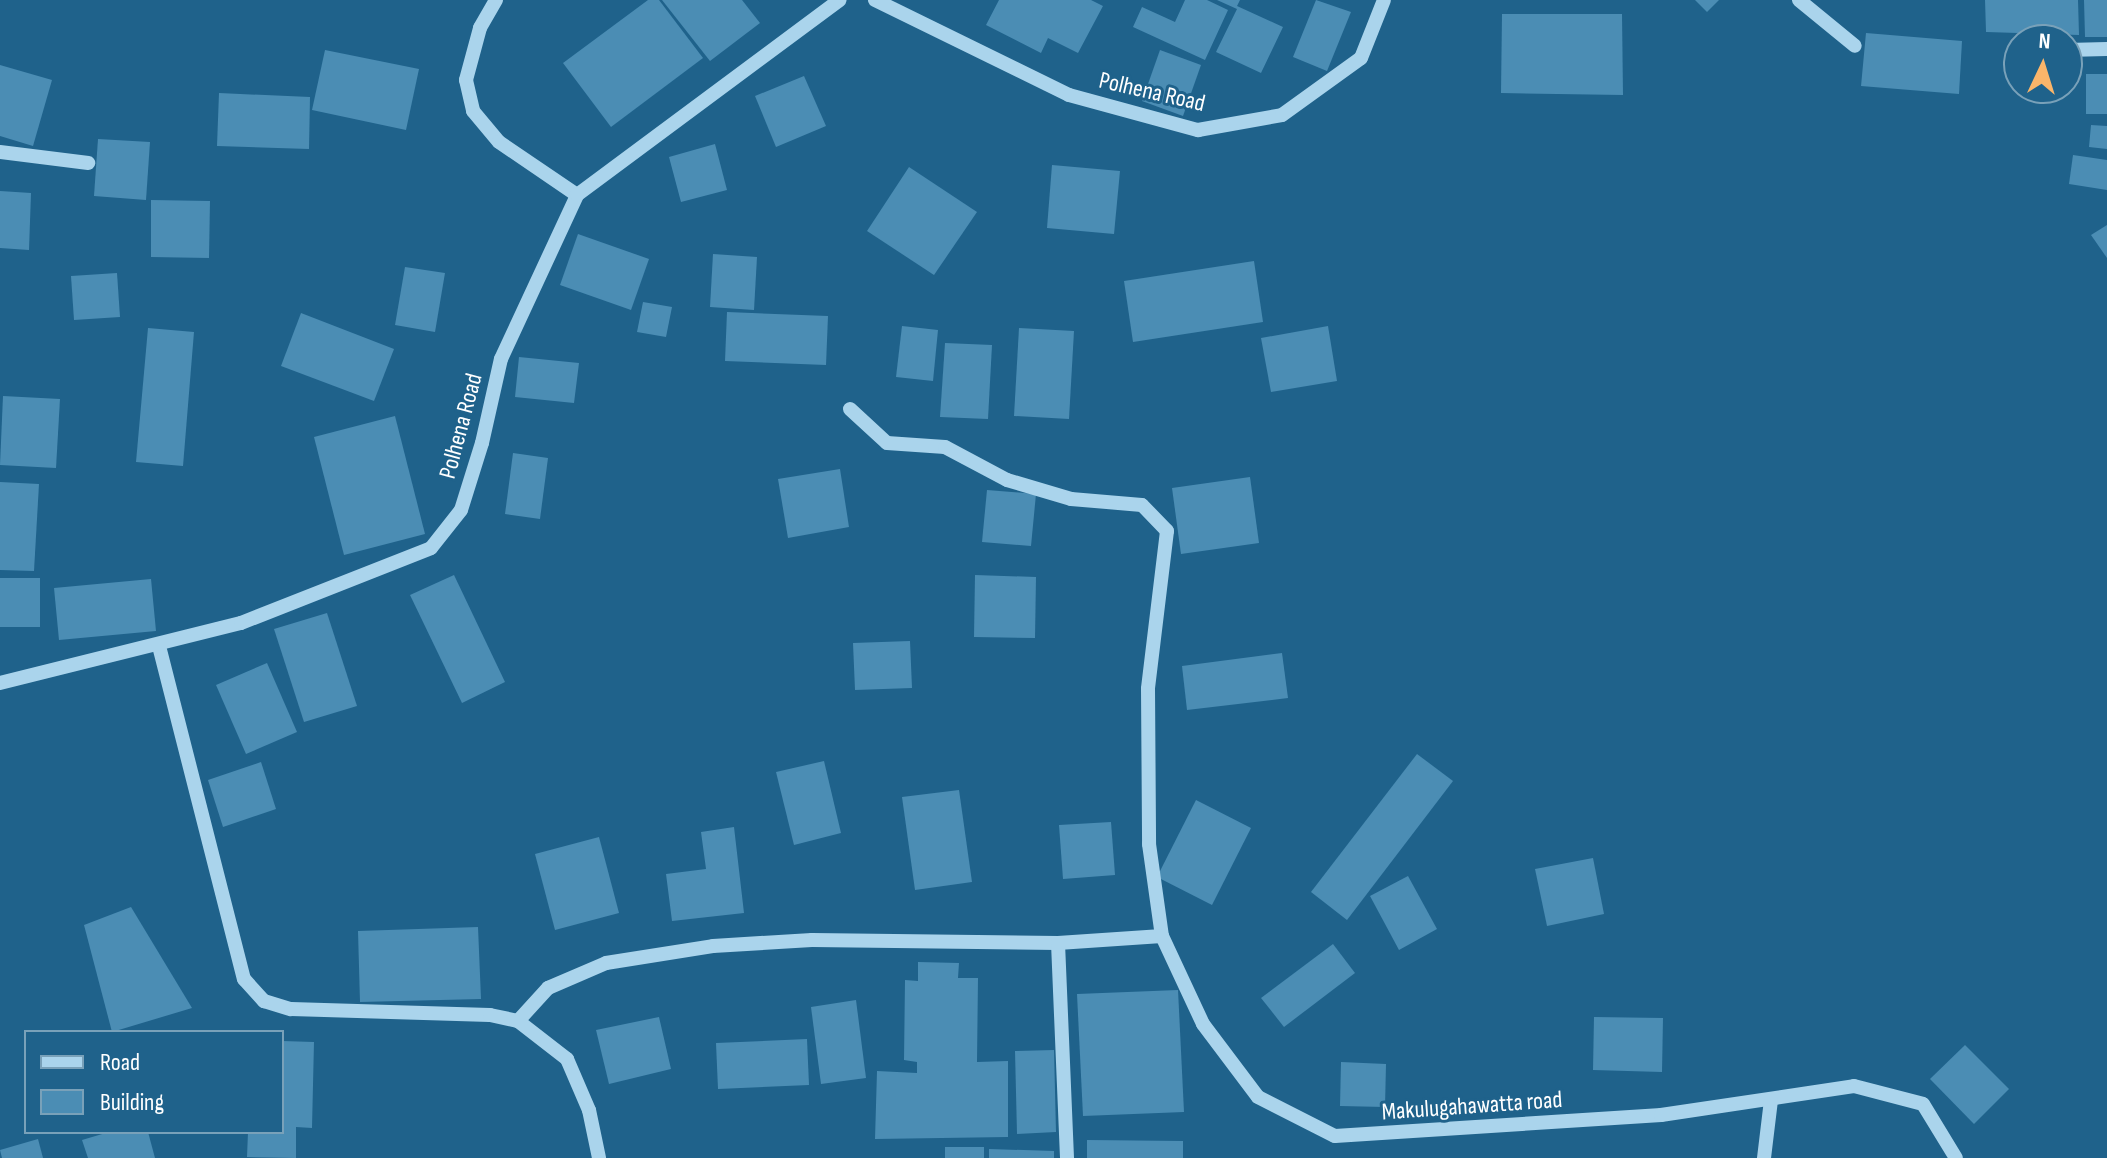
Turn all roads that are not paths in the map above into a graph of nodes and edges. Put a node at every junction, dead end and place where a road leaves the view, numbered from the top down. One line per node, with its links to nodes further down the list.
1 (496, 0): 11 (street)
2 (840, 0): 11 (street, Polhena Road)
3 (875, 0): 4 (street, Polhena Road)
4 (1384, 0)
5 (1799, 0): 6 (street)
6 (1855, 46)
7 (2107, 49): 8 (street)
8 (2083, 50)
9 (0, 152): 10 (street)
10 (88, 163)
11 (577, 195): 13 (street, Polhena Road)
12 (850, 409): 15 (street, Makulugahawatta road)
13 (159, 646): 14 (street, Polhena Road); 17 (street)
14 (0, 683)
15 (1162, 936): 16 (street); 18 (street, Makulugahawatta road)
16 (1058, 943): 17 (street); 20 (street)
17 (518, 1021): 19 (street)
18 (1771, 1100): 21 (street); 22 (street, Makulugahawatta road)
19 (599, 1158)
20 (1067, 1158)
21 (1764, 1158)
22 (1956, 1158)

